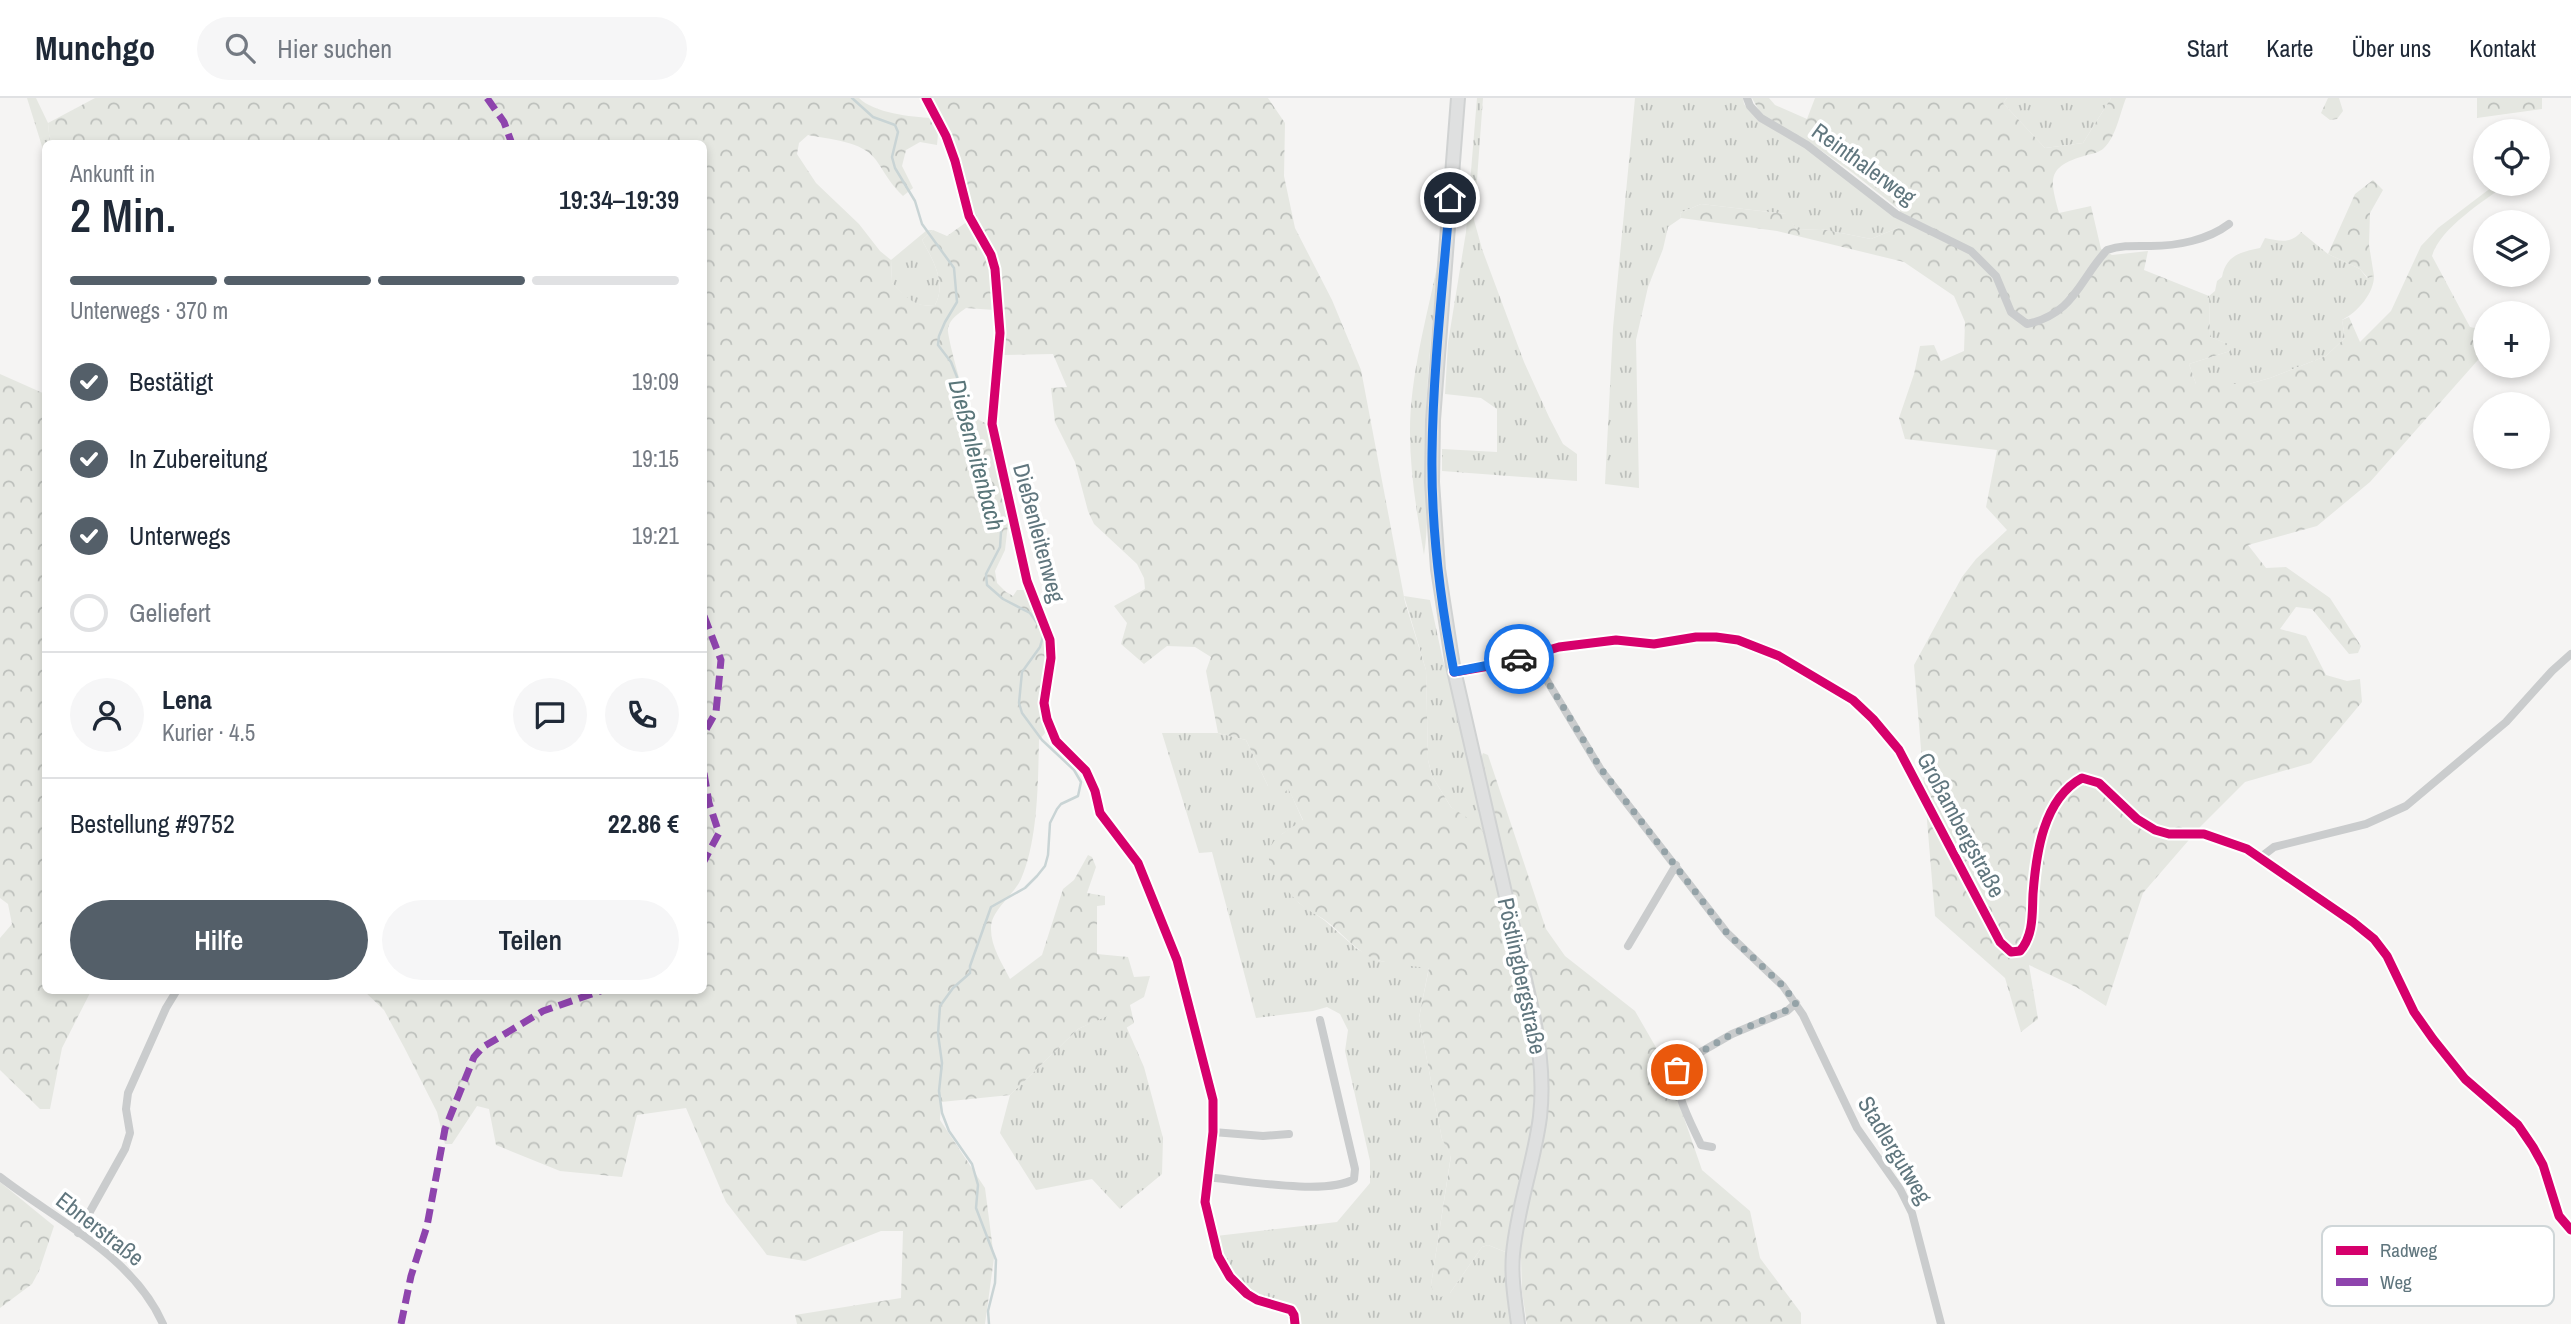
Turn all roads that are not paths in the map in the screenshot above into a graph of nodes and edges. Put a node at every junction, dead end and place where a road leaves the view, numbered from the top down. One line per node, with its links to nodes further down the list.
1 (926, 98): 14 (street, Dießenleitenweg)
2 (1458, 98): 7 (main road, Pöstlingbergstraße)
3 (1747, 98): 4 (street, Reinthalerweg)
4 (2229, 225)
5 (1531, 654): 7 (street, Großambergstraße); 8 (street, Großambergstraße); 9 (street, Stadlergutweg)
6 (2571, 654): 8 (street)
7 (1454, 672): 23 (main road, Pöstlingbergstraße)
8 (2261, 857): 19 (street)
9 (1676, 865): 10 (street); 12 (street, Stadlergutweg)
10 (1628, 946)
11 (175, 994): 20 (street)
12 (1796, 1003): 16 (street); 24 (street, Stadlergutweg)
13 (1321, 1020): 18 (street)
14 (1213, 1132): 15 (street); 18 (street, Dießenleitenweg)
15 (1289, 1134)
16 (1712, 1147)
17 (0, 1177): 20 (street, Ebnerstraße)
18 (1206, 1177): 22 (street, Dießenleitenweg)
19 (2571, 1230)
20 (78, 1233): 21 (street, Ebnerstraße)
21 (163, 1324)
22 (1295, 1324)
23 (1518, 1324)
24 (1941, 1324)

